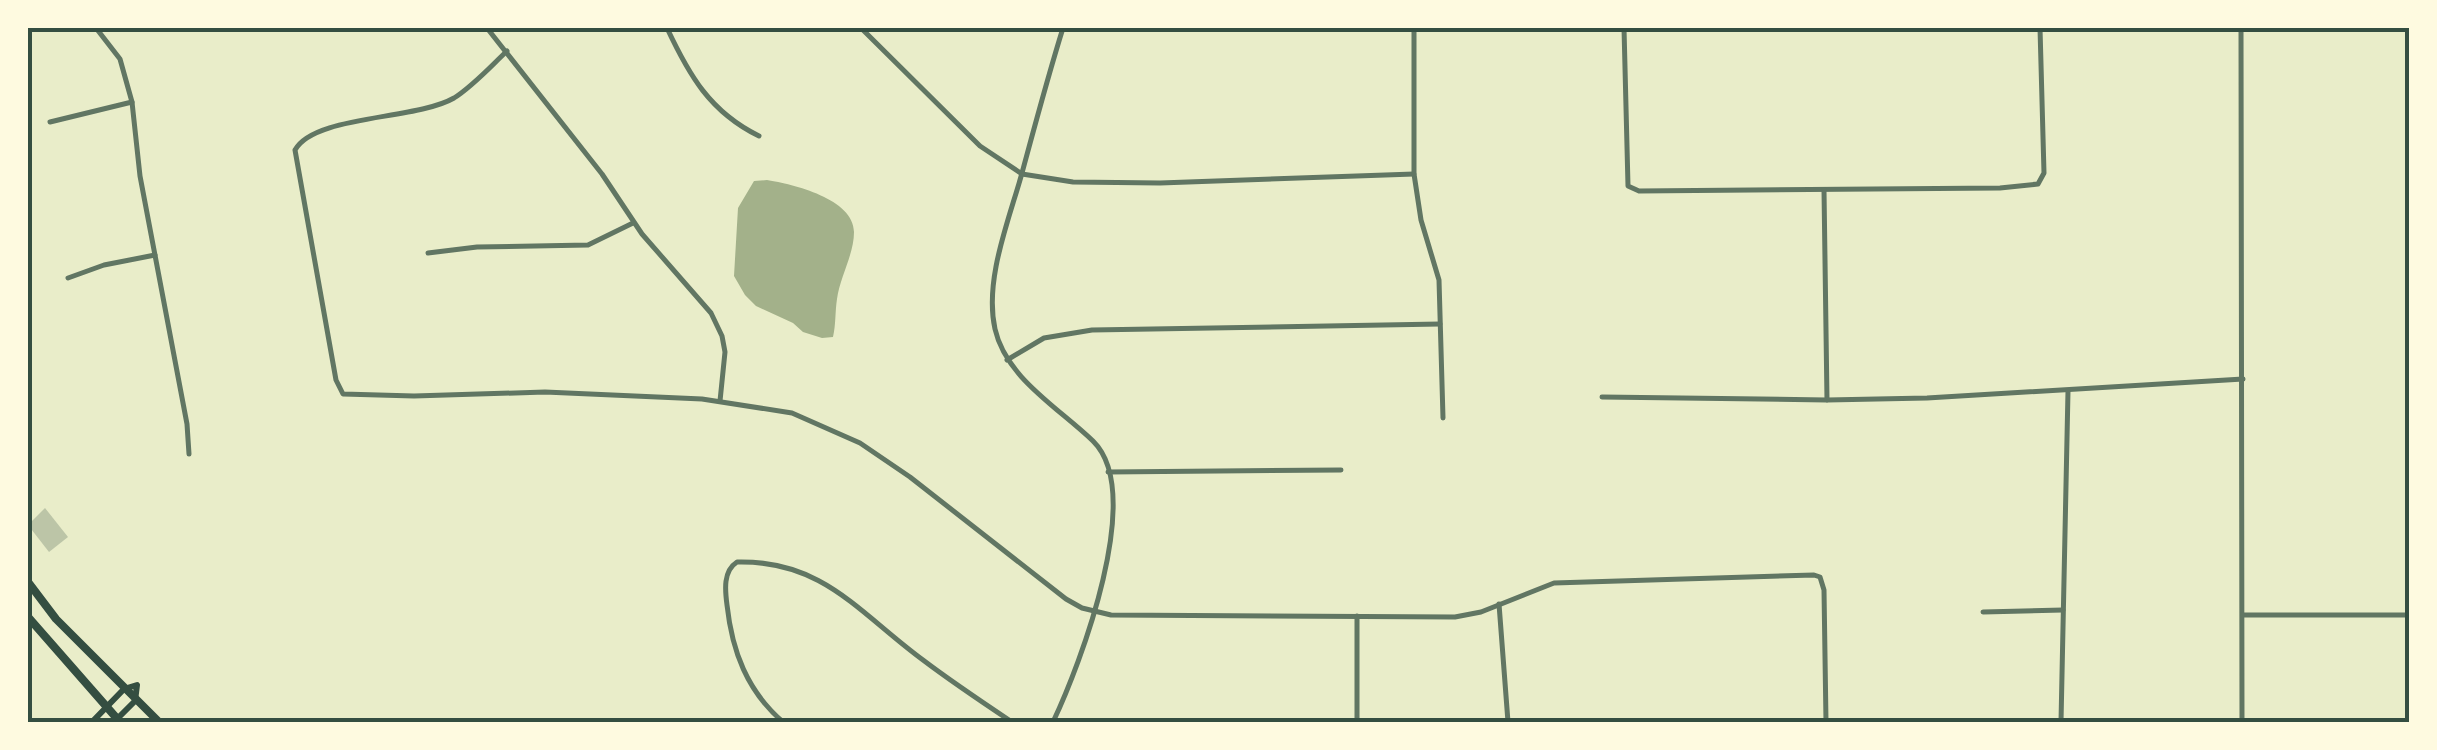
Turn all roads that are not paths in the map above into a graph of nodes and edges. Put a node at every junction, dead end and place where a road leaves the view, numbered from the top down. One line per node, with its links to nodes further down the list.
1 (96, 28): 11 (street)
2 (487, 28): 10 (street)
3 (669, 28): 13 (street)
4 (861, 28): 14 (street)
5 (1063, 28): 14 (street)
6 (1414, 28): 15 (street)
7 (1624, 28): 16 (street)
8 (2040, 28): 16 (street)
9 (2241, 28): 23 (street)
10 (507, 51): 17 (street); 27 (street)
11 (132, 102): 12 (street); 19 (street)
12 (50, 122)
13 (759, 136)
14 (1022, 174): 15 (street); 22 (street)
15 (1414, 174): 21 (street)
16 (1824, 190): 26 (street)
17 (633, 223): 18 (street); 27 (street)
18 (428, 253)
19 (155, 255): 20 (street); 29 (street)
20 (68, 278)
21 (1440, 324): 22 (street); 28 (street)
22 (1008, 360): 31 (street)
23 (2243, 378): 24 (street); 38 (street)
24 (2068, 390): 26 (street); 34 (street)
25 (1602, 397): 26 (street)
26 (1828, 400)
27 (720, 401): 35 (street)
28 (1443, 418)
29 (189, 454)
30 (1341, 470): 31 (street)
31 (1108, 472): 35 (street)
32 (28, 582): 41 (main road)
33 (1500, 604): 37 (street); 51 (street); 52 (street)
34 (2063, 610): 36 (street); 53 (street)
35 (1097, 612): 37 (street); 49 (street)
36 (1983, 612)
37 (1357, 614): 50 (street)
38 (2243, 615): 39 (street); 54 (street)
39 (2410, 615)
40 (28, 617): 43 (main road)
41 (124, 689): 42 (main road); 43 (main road)
42 (136, 702): 45 (main road); 46 (main road)
43 (104, 707): 44 (main road); 45 (main road)
44 (92, 722)
45 (117, 722)
46 (160, 722)
47 (783, 722): 48 (street)
48 (1012, 722)
49 (1053, 722)
50 (1357, 722)
51 (1508, 722)
52 (1826, 722)
53 (2061, 722)
54 (2242, 722)

